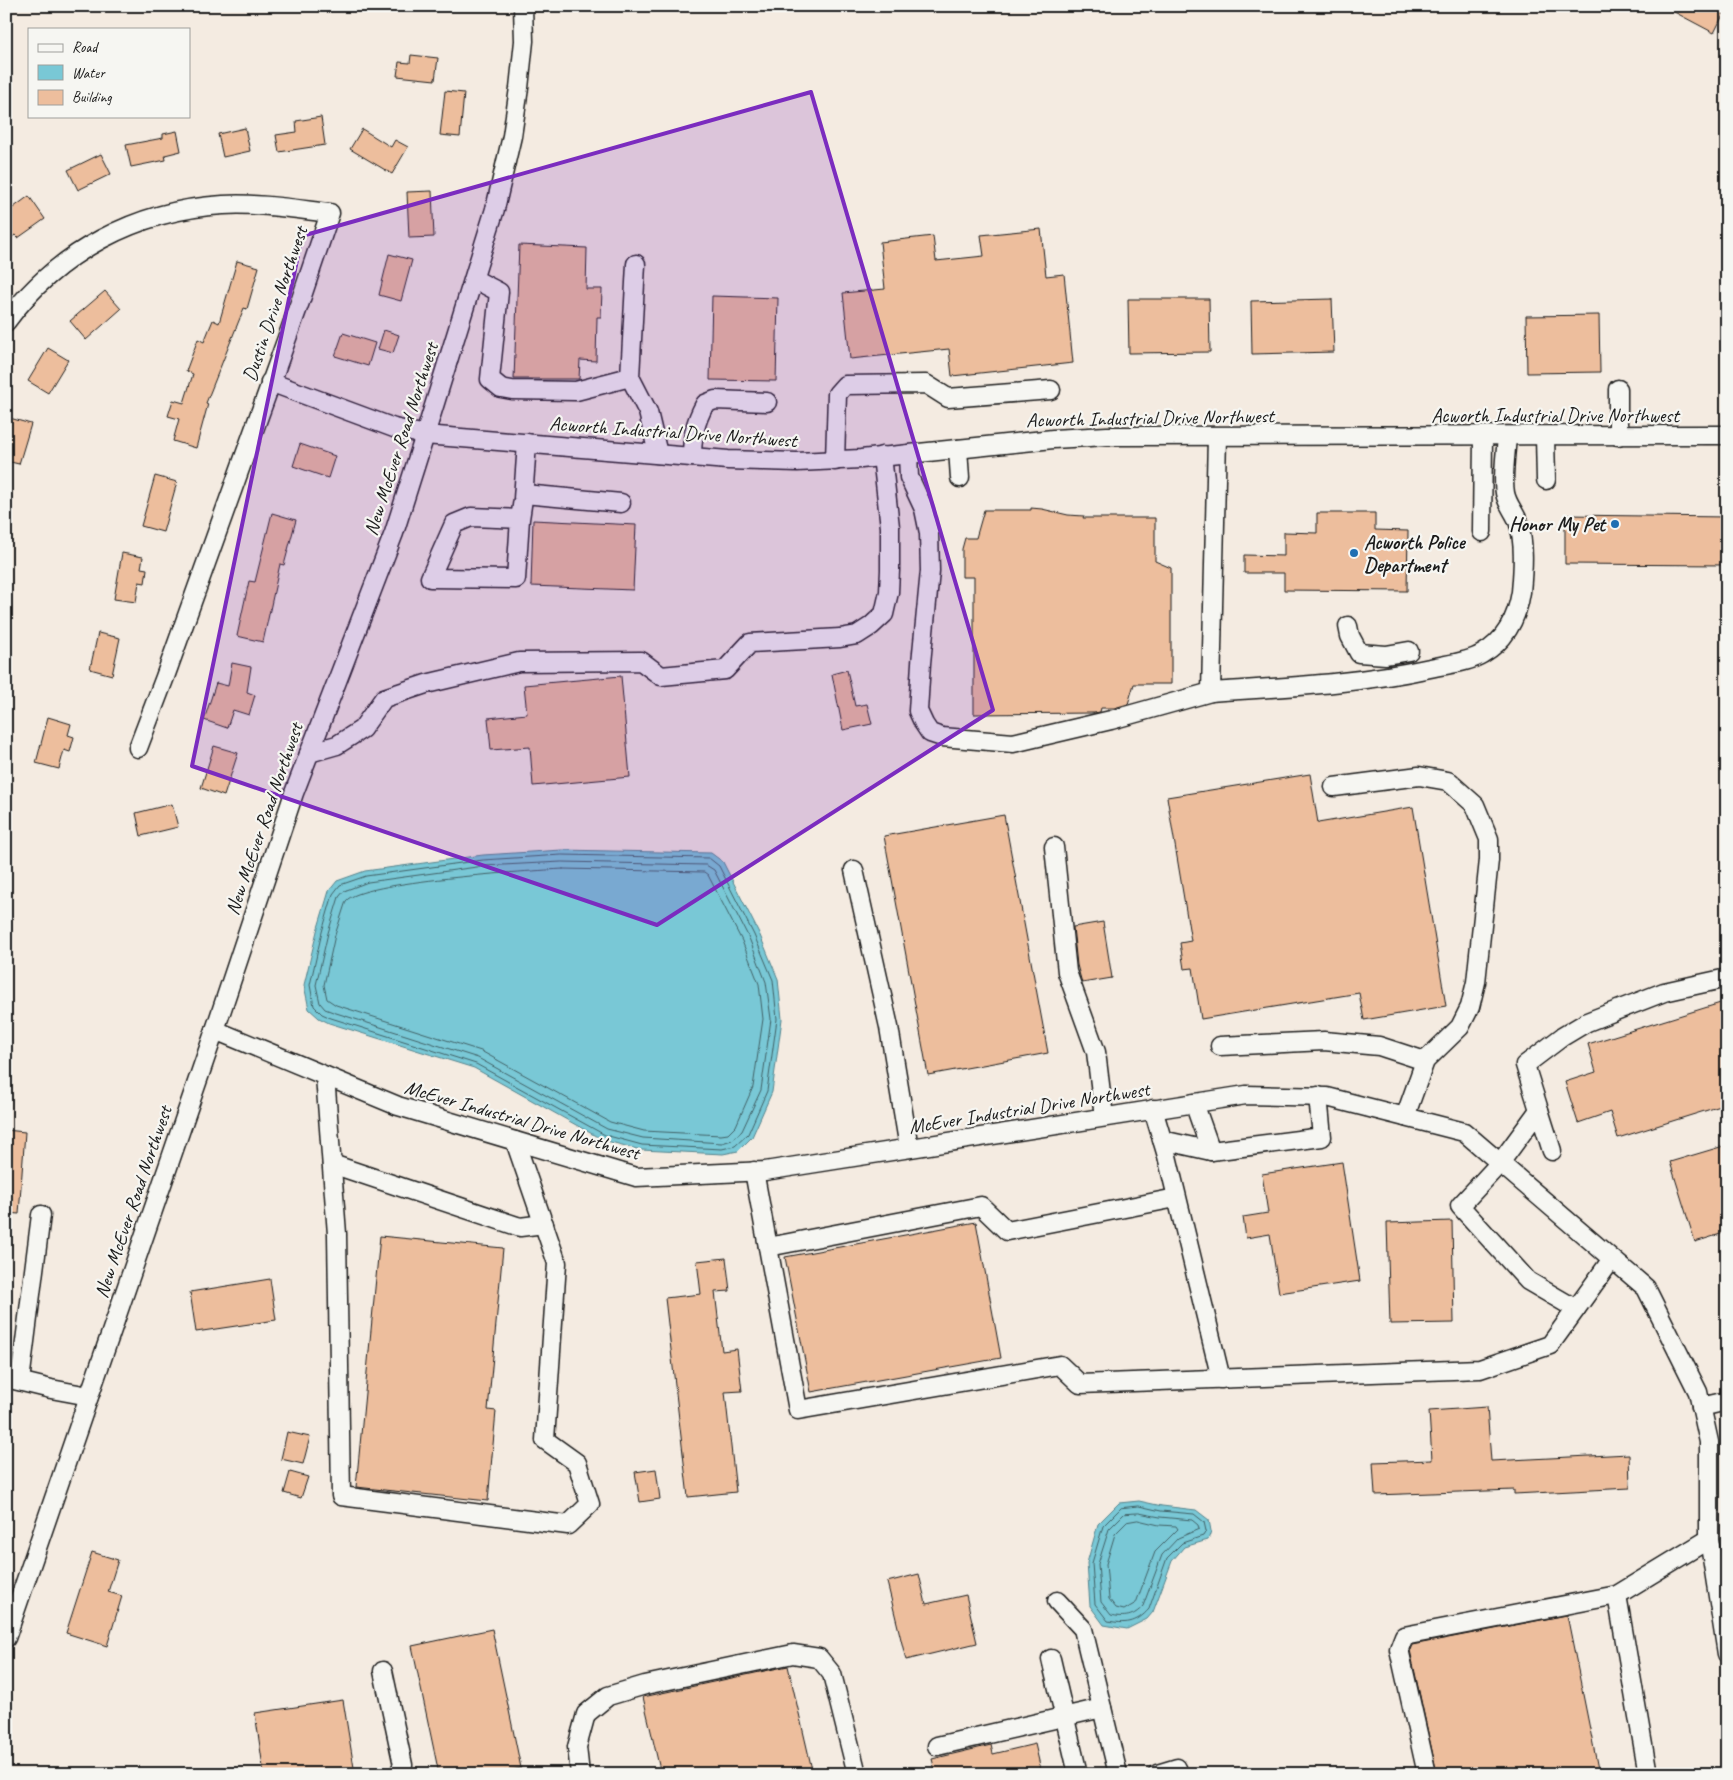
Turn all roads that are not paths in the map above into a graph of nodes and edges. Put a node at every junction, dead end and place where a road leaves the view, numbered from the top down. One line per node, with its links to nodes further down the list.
1 (523, 6): 3 (street, New McEver Road Northwest)
2 (636, 264): 5 (street)
3 (474, 279): 5 (street); 10 (street, New McEver Road Northwest)
4 (6, 322): 6 (street, Dustin Drive Northwest)
5 (630, 377): 19 (street)
6 (270, 382): 10 (street, Acworth Industrial Drive Northwest); 35 (street, Dustin Drive Northwest)
7 (1618, 389): 16 (street)
8 (1051, 390): 23 (street)
9 (768, 402): 22 (street)
10 (425, 435): 17 (street, Acworth Industrial Drive Northwest); 36 (street, New McEver Road Northwest)
11 (1727, 435): 16 (street, Acworth Industrial Drive Northwest)
12 (1216, 436): 13 (street, Acworth Industrial Drive Northwest); 18 (street, Acworth Industrial Drive Northwest); 34 (street)
13 (1483, 436): 14 (street, Acworth Industrial Drive Northwest); 29 (street)
14 (1507, 436): 15 (street, Acworth Industrial Drive Northwest); 33 (street)
15 (1545, 436): 16 (street, Acworth Industrial Drive Northwest); 25 (street)
16 (1618, 436)
17 (527, 443): 19 (street, Acworth Industrial Drive Northwest); 26 (street)
18 (958, 449): 20 (street, Acworth Industrial Drive Northwest); 24 (street)
19 (658, 454): 22 (street, Acworth Industrial Drive Northwest)
20 (908, 454): 21 (street, Acworth Industrial Drive Northwest); 34 (street)
21 (882, 456): 23 (street, Acworth Industrial Drive Northwest); 36 (street)
22 (692, 457): 23 (street, Acworth Industrial Drive Northwest)
23 (835, 460)
24 (960, 478)
25 (1546, 480)
26 (524, 494): 27 (street); 28 (street)
27 (621, 503)
28 (520, 519): 28 (street)
29 (1482, 532)
30 (1348, 626): 32 (street)
31 (1409, 651): 32 (street)
32 (1359, 653): 33 (street)
33 (1355, 681): 34 (street)
34 (1212, 692)
35 (138, 748)
36 (309, 753): 41 (street, New McEver Road Northwest)
37 (1334, 787): 43 (street)
38 (1054, 847): 49 (street)
39 (854, 870): 53 (street)
40 (1727, 978): 48 (street)
41 (215, 1030): 44 (street, McEver Industrial Drive Northwest); 67 (street, New McEver Road Northwest)
42 (1220, 1046): 43 (street)
43 (1425, 1061): 50 (street)
44 (325, 1076): 52 (street, McEver Industrial Drive Northwest); 57 (street)
45 (1318, 1096): 46 (street, McEver Industrial Drive Northwest); 50 (street, McEver Industrial Drive Northwest); 54 (street)
46 (1194, 1103): 47 (street, McEver Industrial Drive Northwest); 54 (street)
47 (1153, 1110): 49 (street, McEver Industrial Drive Northwest); 51 (street)
48 (1539, 1110): 55 (street); 56 (street)
49 (1104, 1117): 53 (street, McEver Industrial Drive Northwest)
50 (1405, 1117): 56 (street, McEver Industrial Drive Northwest)
51 (1162, 1140): 54 (street); 59 (street)
52 (515, 1141): 58 (street, McEver Industrial Drive Northwest); 61 (street)
53 (909, 1148): 58 (street, McEver Industrial Drive Northwest)
54 (1211, 1151)
55 (1552, 1151)
56 (1500, 1163): 63 (street, McEver Industrial Drive Northwest); 64 (street)
57 (332, 1164): 61 (street); 61 (street)
58 (754, 1171): 62 (street)
59 (1176, 1198): 62 (street); 65 (street)
60 (41, 1215): 66 (street)
61 (544, 1224)
62 (768, 1247): 65 (street)
63 (1612, 1259): 64 (street); 69 (street, McEver Industrial Drive Northwest)
64 (1576, 1309): 65 (street)
65 (1221, 1379)
66 (13, 1380): 67 (street)
67 (89, 1396): 73 (street, New McEver Road Northwest)
68 (1727, 1401): 69 (street)
69 (1701, 1407): 70 (street, McEver Industrial Drive Northwest)
70 (1709, 1539): 71 (street); 74 (street, McEver Industrial Drive Northwest)
71 (1617, 1595): 87 (street); 88 (street)
72 (1057, 1601): 77 (street)
73 (6, 1638)
74 (1727, 1654)
75 (1051, 1659): 78 (street)
76 (383, 1671): 80 (street)
77 (1102, 1708): 78 (street); 84 (street)
78 (1064, 1717): 79 (street); 83 (street)
79 (937, 1746)
80 (398, 1774)
81 (580, 1774): 82 (street)
82 (857, 1774)
83 (1078, 1774)
84 (1118, 1774)
85 (1157, 1774): 86 (street)
86 (1178, 1774)
87 (1426, 1774)
88 (1648, 1774)

